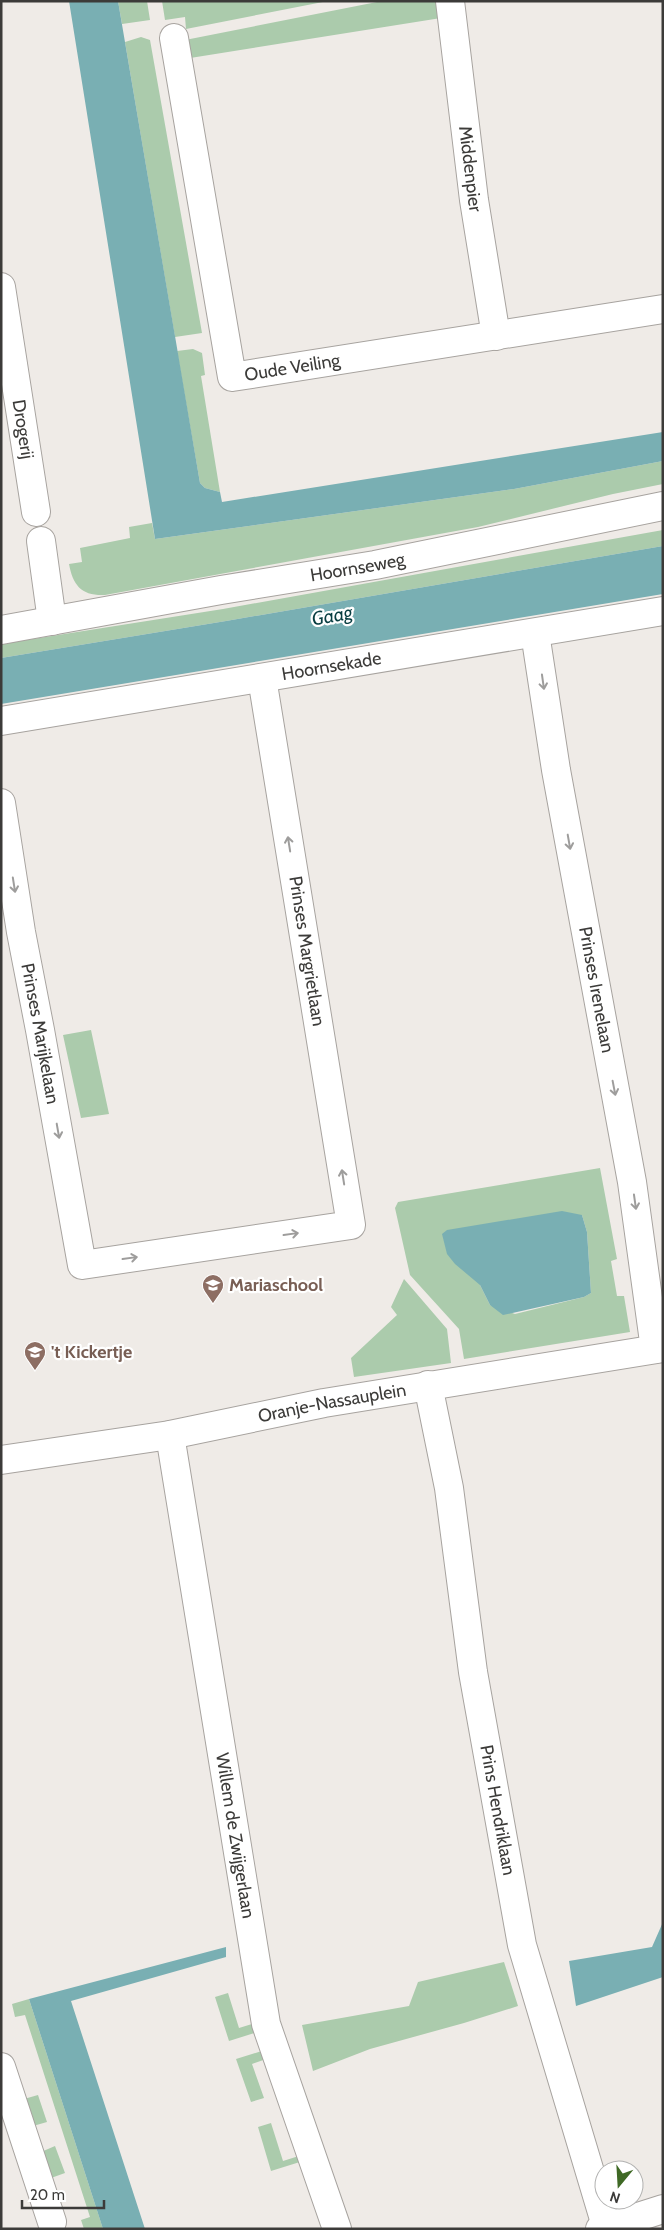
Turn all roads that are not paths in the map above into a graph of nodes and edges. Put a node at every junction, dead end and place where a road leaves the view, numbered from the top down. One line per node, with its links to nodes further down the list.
1 (450, 1): 5 (street, Middenpier)
2 (174, 38): 5 (street, Oude Veiling)
3 (1, 287): 7 (street, Drogerij)
4 (663, 309): 5 (street, Oude Veiling)
5 (496, 336)
6 (663, 506): 10 (street, Hoornseweg)
7 (36, 512)
8 (41, 541): 10 (street)
9 (663, 611): 12 (street, Hoornsekade)
10 (52, 622): 11 (street, Hoornseweg)
11 (1, 630)
12 (535, 633): 13 (street, Hoornsekade); 17 (street, Prinses Irenelaan, one-way to 17)
13 (262, 678): 14 (street, Hoornsekade); 16 (street, Prinses Margrietlaan, one-way to 13)
14 (1, 721)
15 (1, 802): 16 (street, Prinses Marijkelaan, one-way to 16)
16 (82, 1265)
17 (659, 1348): 18 (street, Oranje-Nassauplein)
18 (428, 1385): 19 (street, Oranje-Nassauplein); 24 (street, Prins Hendriklaan)
19 (170, 1435): 20 (street, Oranje-Nassauplein); 25 (street, Willem de Zwijgerlaan)
20 (1, 1460)
21 (1, 2067): 23 (street)
22 (663, 2209): 24 (street)
23 (52, 2222)
24 (605, 2228)
25 (337, 2229)

